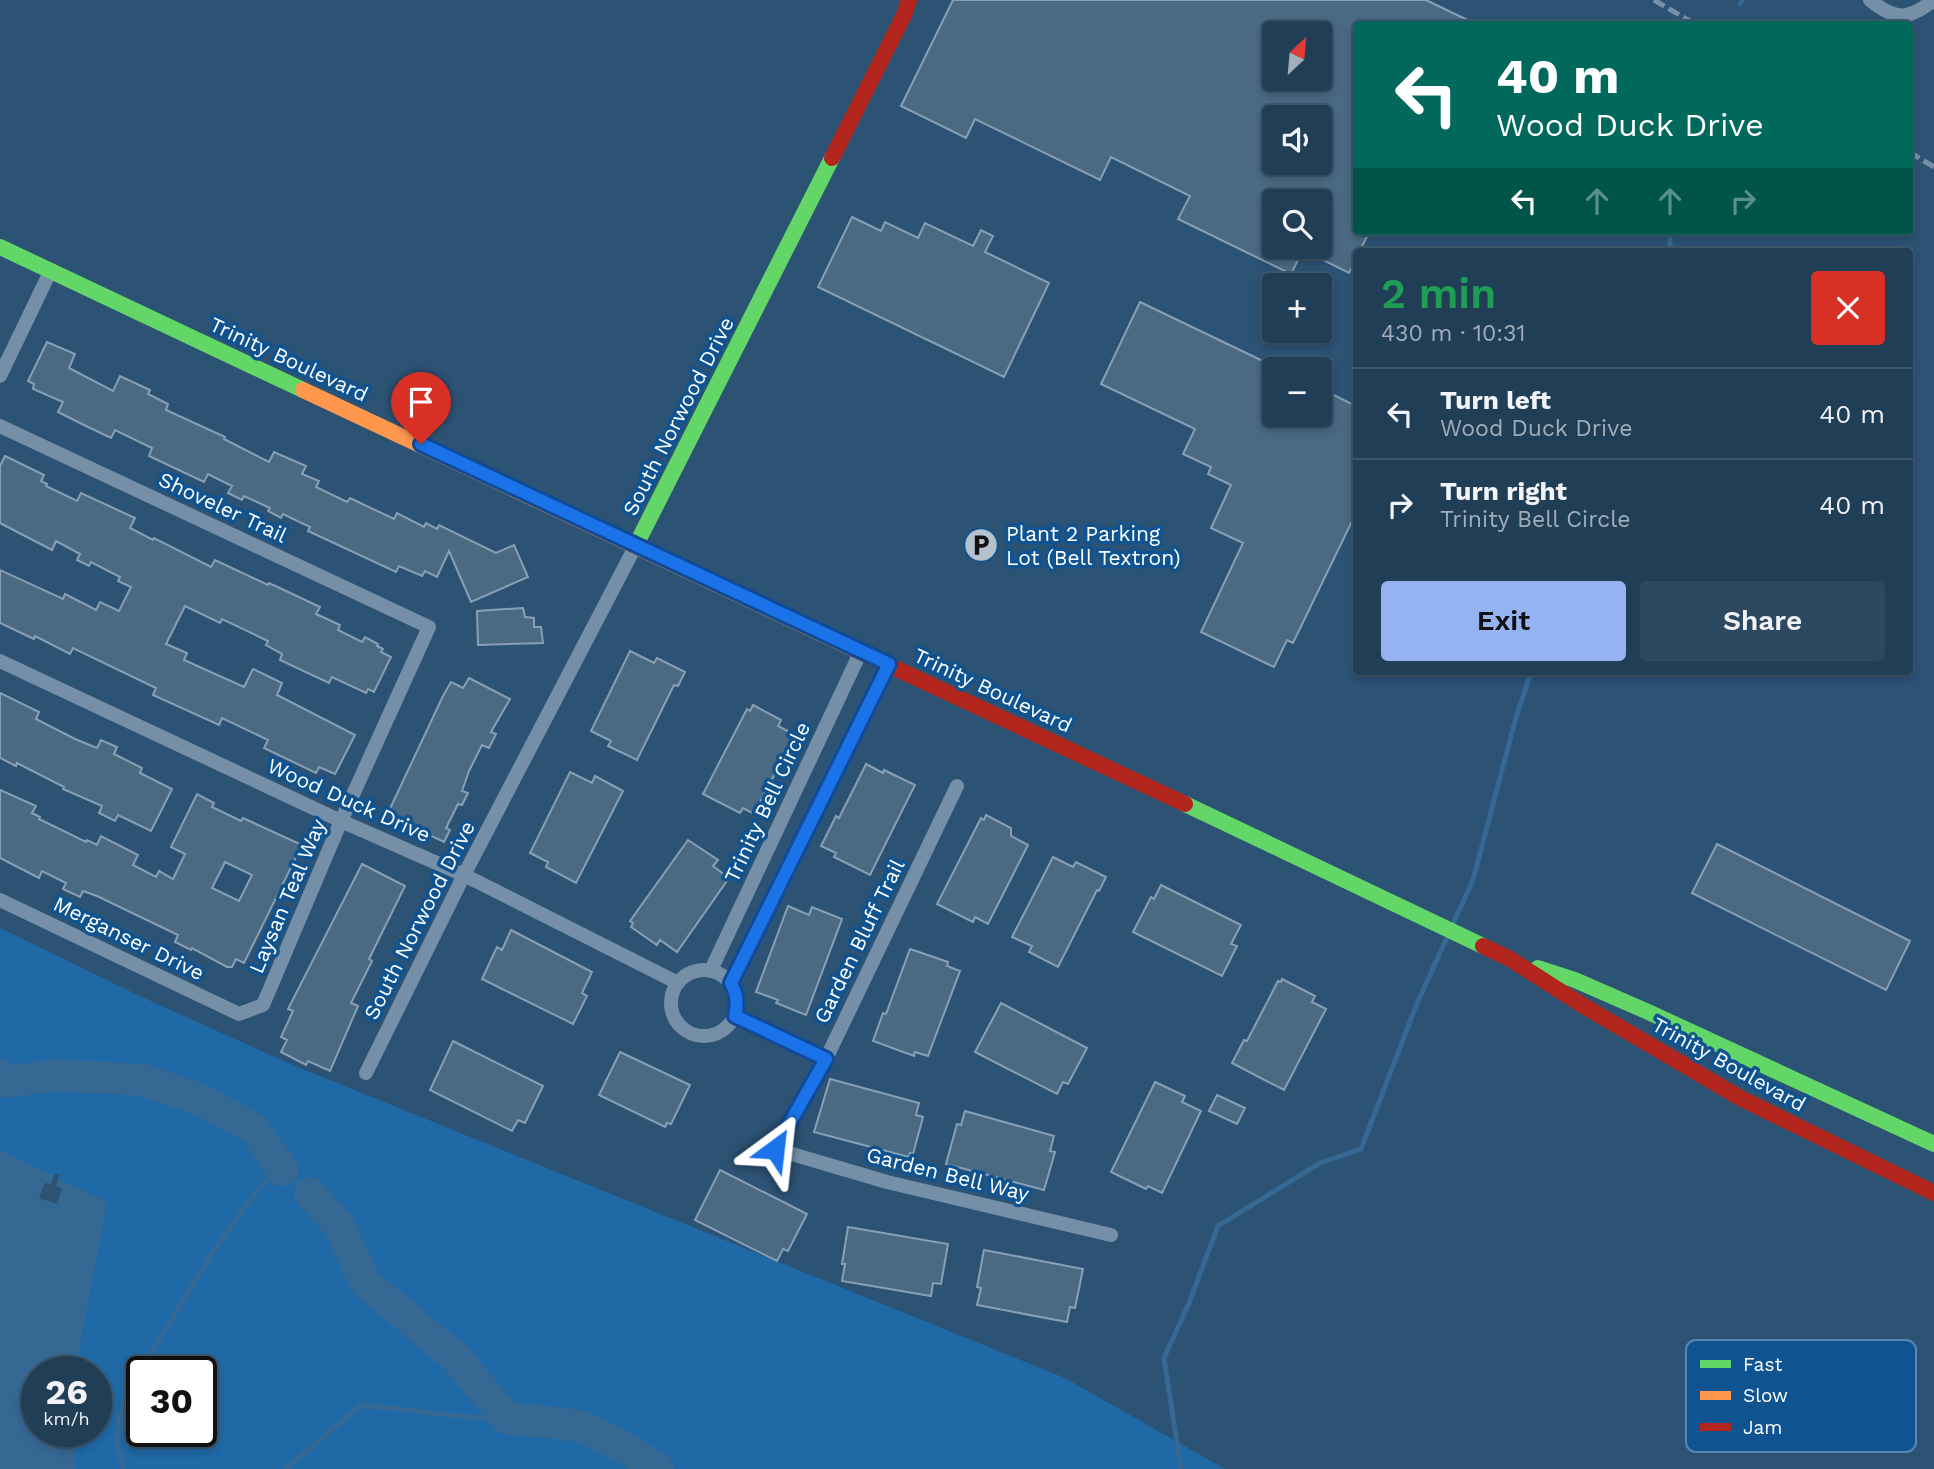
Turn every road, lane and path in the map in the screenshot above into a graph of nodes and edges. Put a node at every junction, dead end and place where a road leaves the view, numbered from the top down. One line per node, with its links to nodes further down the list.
1 (909, 0): 8 (main road, South Norwood Drive)
2 (1870, 0): 3 (street)
3 (1934, 1)
4 (0, 247): 5 (main road, Trinity Boulevard)
5 (51, 271): 6 (street); 8 (main road, Trinity Boulevard)
6 (0, 376)
7 (0, 426): 9 (street, Shoveler Trail)
8 (636, 545): 10 (main road, Trinity Boulevard); 15 (street, South Norwood Drive)
9 (429, 626): 14 (street, Laysan Teal Way)
10 (861, 650): 12 (main road, Trinity Boulevard); 18 (street, Trinity Bell Circle)
11 (0, 661): 14 (street, Wood Duck Drive)
12 (889, 664): 17 (main road, Trinity Boulevard); 20 (street)
13 (957, 786): 23 (street, Garden Bluff Trail)
14 (341, 821): 15 (street, Wood Duck Drive); 21 (street, Laysan Teal Way)
15 (464, 875): 19 (street, Wood Duck Drive); 24 (street, South Norwood Drive)
16 (0, 900): 21 (street, Merganser Drive)
17 (1510, 959): 25 (main road, Trinity Boulevard); 27 (main road, Trinity Boulevard)
18 (711, 970): 19 (street); 20 (street)
19 (678, 983): 22 (street)
20 (731, 983): 22 (street)
21 (239, 1014)
22 (735, 1016): 23 (street)
23 (826, 1059): 26 (street, Garden Bluff Trail)
24 (366, 1073)
25 (1934, 1144)
26 (775, 1149): 28 (street, Garden Bell Way)
27 (1934, 1193)
28 (1111, 1235)

